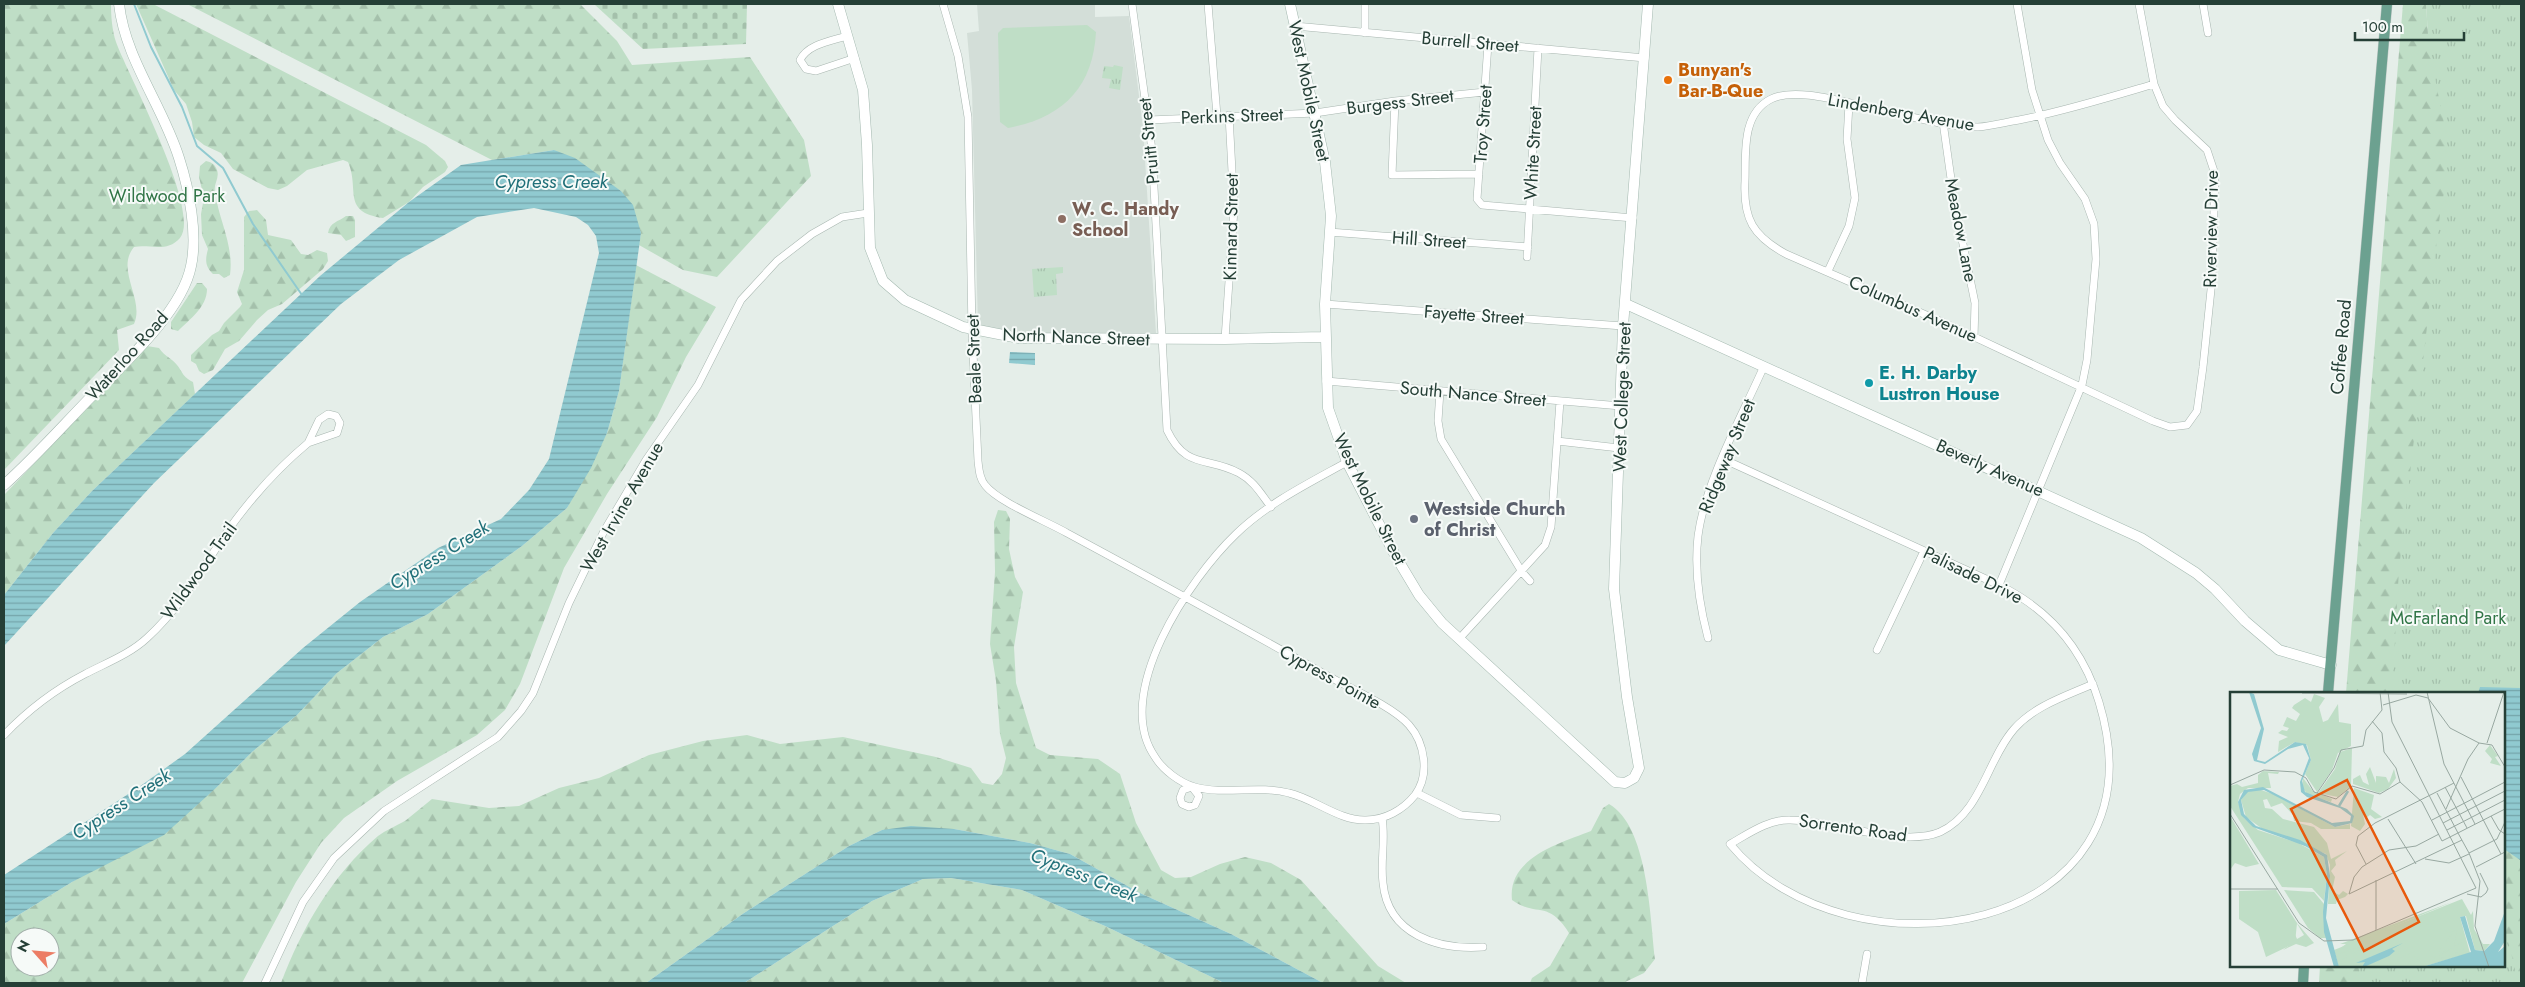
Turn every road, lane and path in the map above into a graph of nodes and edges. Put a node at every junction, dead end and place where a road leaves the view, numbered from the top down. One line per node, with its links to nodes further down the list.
1 (119, 4): 60 (street, Waterloo Road)
2 (838, 4): 16 (street)
3 (943, 4): 43 (street, Beale Street)
4 (1132, 4): 30 (street, Pruitt Street)
5 (1208, 4): 28 (street)
6 (1290, 4): 13 (street, West Mobile Street)
7 (1365, 4): 14 (street)
8 (1648, 4): 20 (street, West College Street)
9 (2017, 4): 29 (street)
10 (2139, 4): 21 (street, Riverview Drive)
11 (2203, 4): 15 (street)
12 (2387, 4): 71 (main road, Coffee Road)
13 (1295, 26): 14 (street, Burrell Street); 26 (street, West Mobile Street)
14 (1365, 33): 17 (street, Burrell Street)
15 (2208, 33)
16 (848, 36): 19 (street); 19 (street)
17 (1488, 44): 18 (street, Burrell Street); 22 (street, Troy Street)
18 (1538, 48): 20 (street, Burrell Street); 33 (street, White Street)
19 (855, 58): 34 (street)
20 (1645, 58): 35 (street, West College Street)
21 (2154, 84): 29 (street, Lindenberg Avenue); 54 (street, Riverview Drive)
22 (1485, 92): 23 (street, Burgess Street); 32 (street, Troy Street)
23 (1395, 101): 26 (street, Burgess Street); 32 (street)
24 (1764, 103): 25 (street, Lindenberg Avenue); 39 (street, Columbus Avenue)
25 (1849, 104): 31 (street, Lindenberg Avenue); 39 (street)
26 (1315, 113): 27 (street, Perkins Street); 36 (street, West Mobile Street)
27 (1229, 115): 28 (street, Perkins Street); 47 (street, Kinnard Street)
28 (1217, 116): 30 (street, Perkins Street)
29 (2040, 116): 31 (street, Lindenberg Avenue); 50 (street)
30 (1149, 120): 46 (street, Pruitt Street)
31 (1943, 122): 45 (street, Meadow Lane)
32 (1479, 174): 33 (street, Troy Street)
33 (1530, 209): 35 (street); 37 (street, White Street)
34 (868, 213): 43 (street, North Nance Street); 84 (street, West Irvine Avenue)
35 (1633, 218): 41 (street, West College Street)
36 (1329, 232): 37 (street, Hill Street); 40 (street, West Mobile Street)
37 (1528, 247): 38 (street, White Street)
38 (1527, 258)
39 (1828, 271): 45 (street, Columbus Avenue)
40 (1325, 304): 42 (street, Fayette Street); 44 (street, West Mobile Street)
41 (1626, 304): 42 (street, West College Street); 48 (street, Beverly Avenue)
42 (1623, 326): 53 (street, West College Street)
43 (972, 330): 46 (street, North Nance Street); 67 (street, Beale Street)
44 (1325, 337): 47 (street, North Nance Street); 49 (street, West Mobile Street)
45 (1974, 338): 50 (street, Columbus Avenue)
46 (1163, 339): 47 (street, North Nance Street); 62 (street, Pruitt Street)
47 (1226, 339)
48 (1764, 366): 58 (street, Ridgeway Street); 61 (street, Beverly Avenue)
49 (1326, 381): 51 (street, South Nance Street); 59 (street, West Mobile Street)
50 (2082, 386): 54 (street, Columbus Avenue); 61 (street)
51 (1440, 391): 52 (street, South Nance Street); 64 (street)
52 (1560, 401): 53 (street, South Nance Street); 55 (street)
53 (1621, 406): 57 (street, West College Street)
54 (2195, 415)
55 (1557, 441): 57 (street); 64 (street)
56 (308, 442): 56 (street); 74 (street, Wildwood Trail)
57 (1619, 448): 75 (street, West College Street)
58 (1723, 459): 63 (street, Palisade Drive); 68 (street, Ridgeway Street)
59 (1347, 462): 62 (street); 69 (street, West Mobile Street)
60 (4, 485)
61 (2040, 490): 66 (street); 71 (street, Beverly Avenue)
62 (1271, 507): 67 (street)
63 (1924, 551): 66 (street, Palisade Drive); 70 (street)
64 (1522, 572): 65 (street); 69 (street)
65 (1530, 581)
66 (1999, 585): 72 (street, Palisade Drive)
67 (1185, 598): 76 (street, Cypress Pointe); 77 (street)
68 (1708, 638)
69 (1459, 639): 75 (street, West Mobile Street)
70 (1877, 650)
71 (2330, 665): 73 (main road, Coffee Road)
72 (2093, 684): 79 (street, Palisade Drive); 80 (street, Sorrento Road)
73 (2328, 692)
74 (4, 735)
75 (1626, 783)
76 (1416, 793): 77 (street); 78 (street)
77 (1382, 818): 81 (street)
78 (1497, 818)
79 (2082, 863)
80 (1744, 867)
81 (1483, 947)
82 (1876, 956): 85 (street)
83 (2304, 967): 86 (main road)
84 (265, 983)
85 (1862, 983)
86 (2303, 983)

